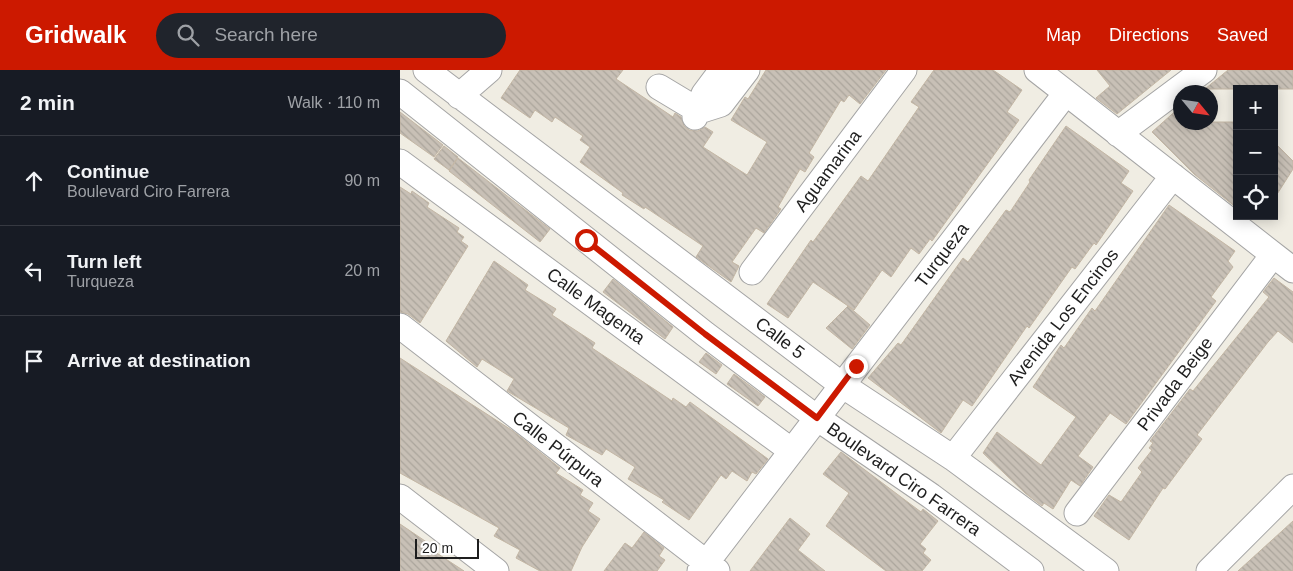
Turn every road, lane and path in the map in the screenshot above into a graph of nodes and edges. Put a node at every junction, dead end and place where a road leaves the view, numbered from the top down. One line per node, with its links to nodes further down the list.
1 (426, 70): 11 (street, Calle 5)
2 (489, 70): 11 (street)
3 (722, 70): 12 (street)
4 (747, 70): 12 (street)
5 (904, 70): 18 (street, Aguamarina)
6 (1037, 70): 10 (street)
7 (1204, 70): 13 (street)
8 (659, 87): 12 (street)
9 (400, 92): 21 (street, Boulevard Ciro Farrera)
10 (1066, 93): 13 (street); 20 (street, Turqueza)
11 (460, 96): 20 (street, Calle 5)
12 (697, 114)
13 (1118, 134): 15 (street)
14 (400, 162): 22 (street, Calle Magenta)
15 (1173, 176): 16 (street); 23 (street, Avenida Los Encinos)
16 (1274, 255): 17 (street); 26 (street, Privada Beige)
17 (1293, 270)
18 (752, 272)
19 (400, 326): 27 (street, Calle Púrpura)
20 (842, 385): 21 (street, Turqueza); 23 (street, Calle 5)
21 (817, 418): 22 (street, Turqueza); 29 (street, Boulevard Ciro Farrera)
22 (792, 451): 27 (street, Turqueza)
23 (953, 458): 30 (street, Calle 5)
24 (1293, 487): 31 (street)
25 (400, 497): 28 (street)
26 (1077, 513)
27 (708, 568)
28 (496, 571)
29 (1031, 571)
30 (1106, 571)
31 (1209, 571)

